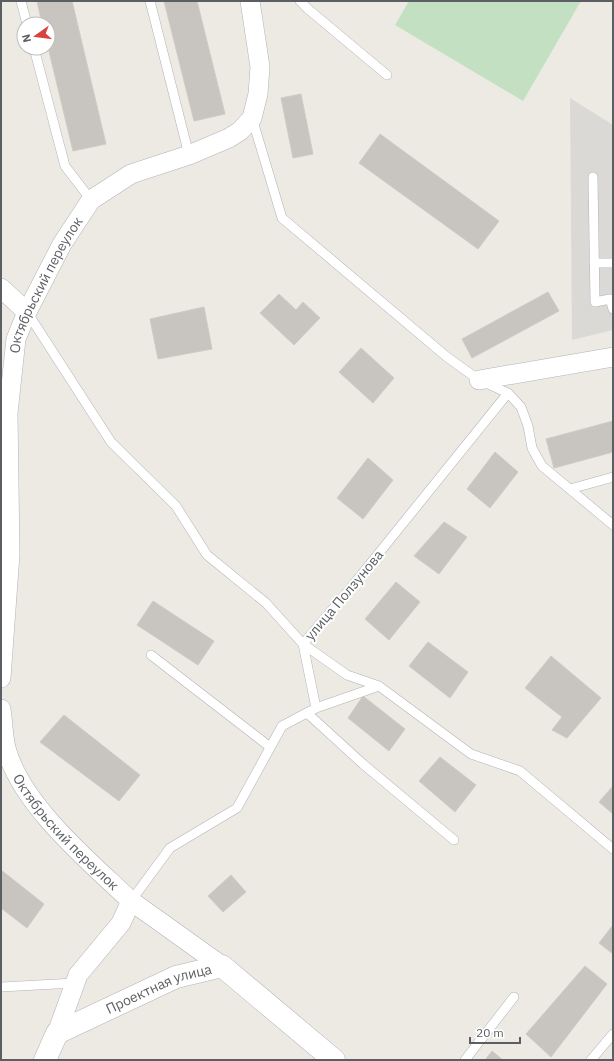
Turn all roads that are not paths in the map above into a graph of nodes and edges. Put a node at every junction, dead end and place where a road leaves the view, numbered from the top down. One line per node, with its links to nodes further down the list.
1 (21, 1): 5 (lane)
2 (150, 1): 9 (lane)
3 (250, 1): 8 (street)
4 (300, 1): 7 (lane)
5 (25, 16)
6 (36, 56): 11 (lane)
7 (387, 76)
8 (252, 118): 9 (street, Октябрьский переулок); 19 (lane)
9 (189, 155): 11 (street, Октябрьский переулок)
10 (593, 177): 12 (lane)
11 (91, 200): 17 (street, Октябрьский переулок)
12 (594, 263): 13 (lane); 15 (lane)
13 (613, 263)
14 (1, 288): 17 (street)
15 (611, 298): 16 (lane)
16 (613, 309)
17 (27, 312): 24 (lane); 26 (street, Октябрьский переулок)
18 (613, 357): 19 (street)
19 (479, 380): 20 (lane)
20 (508, 393): 22 (lane); 24 (lane, улица Ползунова)
21 (613, 477): 22 (lane)
22 (570, 489): 23 (lane)
23 (613, 525)
24 (303, 644): 27 (lane); 28 (lane, улица Ползунова)
25 (151, 654): 31 (lane)
26 (1, 678)
27 (379, 686): 28 (lane); 34 (lane)
28 (316, 708): 30 (lane)
29 (1, 709): 32 (street, Октябрьский переулок)
30 (306, 713): 31 (lane); 33 (lane)
31 (270, 747): 35 (lane)
32 (4, 748): 35 (street, Октябрьский переулок)
33 (454, 840)
34 (613, 849)
35 (131, 901): 36 (street, Октябрьский переулок); 37 (street)
36 (222, 966): 40 (street, Проектная улица); 43 (street, Проектная улица)
37 (75, 983): 38 (lane); 40 (street)
38 (1, 987)
39 (514, 997): 44 (lane)
40 (57, 1033): 42 (street)
41 (613, 1034): 45 (lane)
42 (45, 1060)
43 (334, 1060)
44 (465, 1060)
45 (591, 1060)

